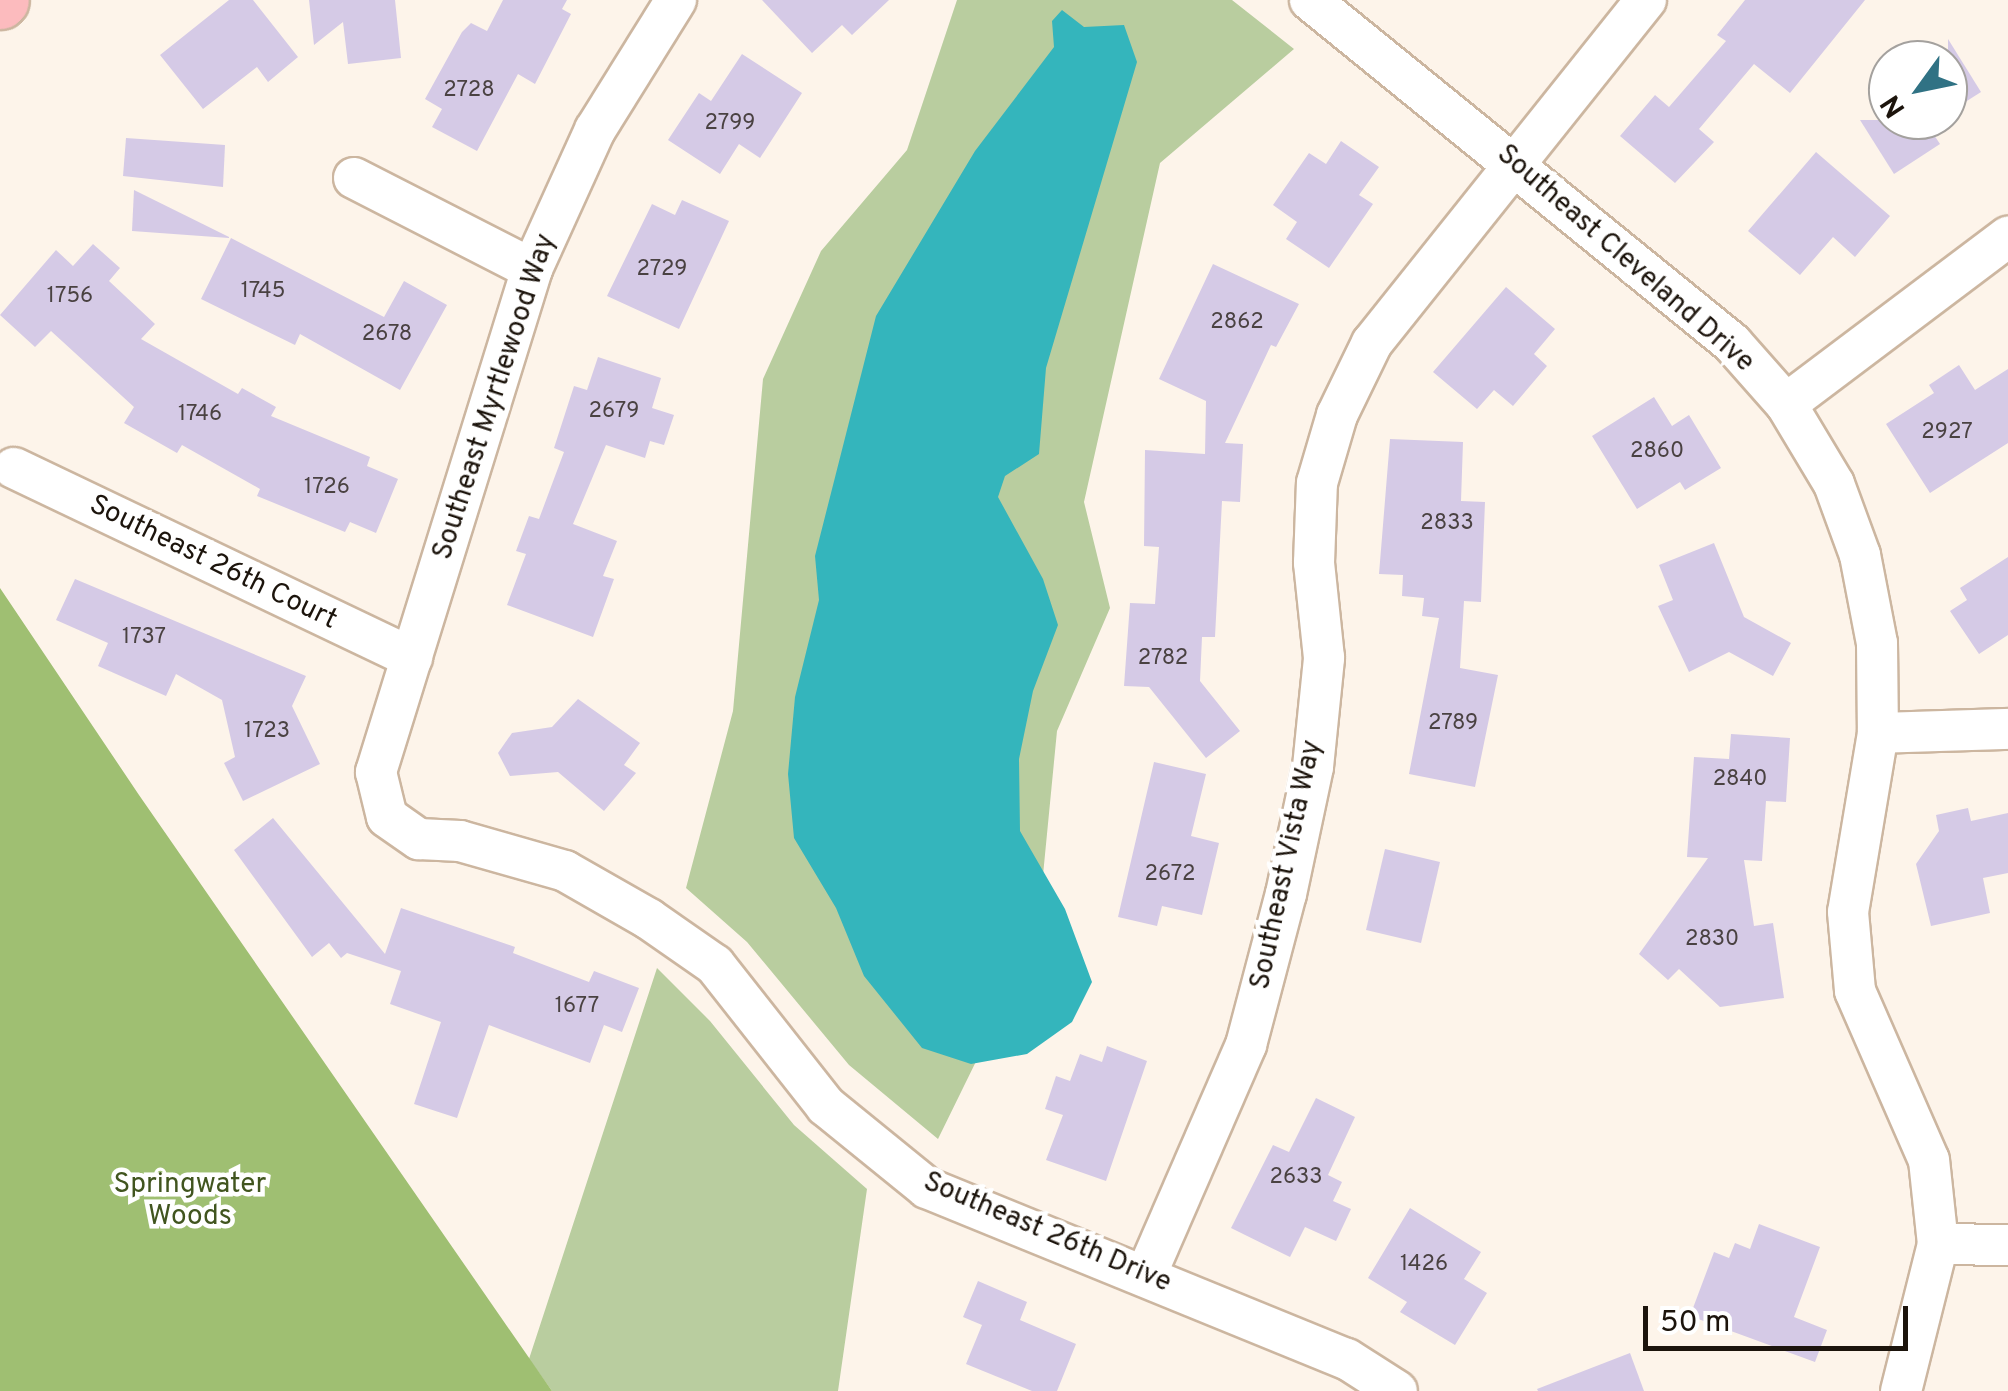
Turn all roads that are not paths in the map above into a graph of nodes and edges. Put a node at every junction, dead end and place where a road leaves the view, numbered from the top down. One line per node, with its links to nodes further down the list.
1 (676, 0): 7 (street, Southeast Myrtlewood Way)
2 (1310, 0): 4 (street, Southeast Cleveland Drive)
3 (1646, 0): 4 (street, Southeast Vista Way)
4 (1515, 162): 8 (street, Southeast Cleveland Drive); 16 (street, Southeast Vista Way)
5 (354, 178): 7 (street)
6 (2008, 237): 8 (street)
7 (532, 269): 10 (street, Southeast Myrtlewood Way)
8 (1786, 404): 12 (street, Southeast Cleveland Drive)
9 (14, 468): 10 (street, Southeast 26th Court)
10 (412, 658): 13 (street, Southeast Myrtlewood Way)
11 (2008, 729): 12 (street)
12 (1878, 733): 14 (street, Southeast Cleveland Drive)
13 (387, 817): 16 (street, Southeast 26th Drive)
14 (1938, 1244): 15 (street); 18 (street, Southeast Cleveland Drive)
15 (2008, 1246)
16 (1146, 1275): 17 (street, Southeast 26th Drive)
17 (1396, 1391)
18 (1901, 1391)

